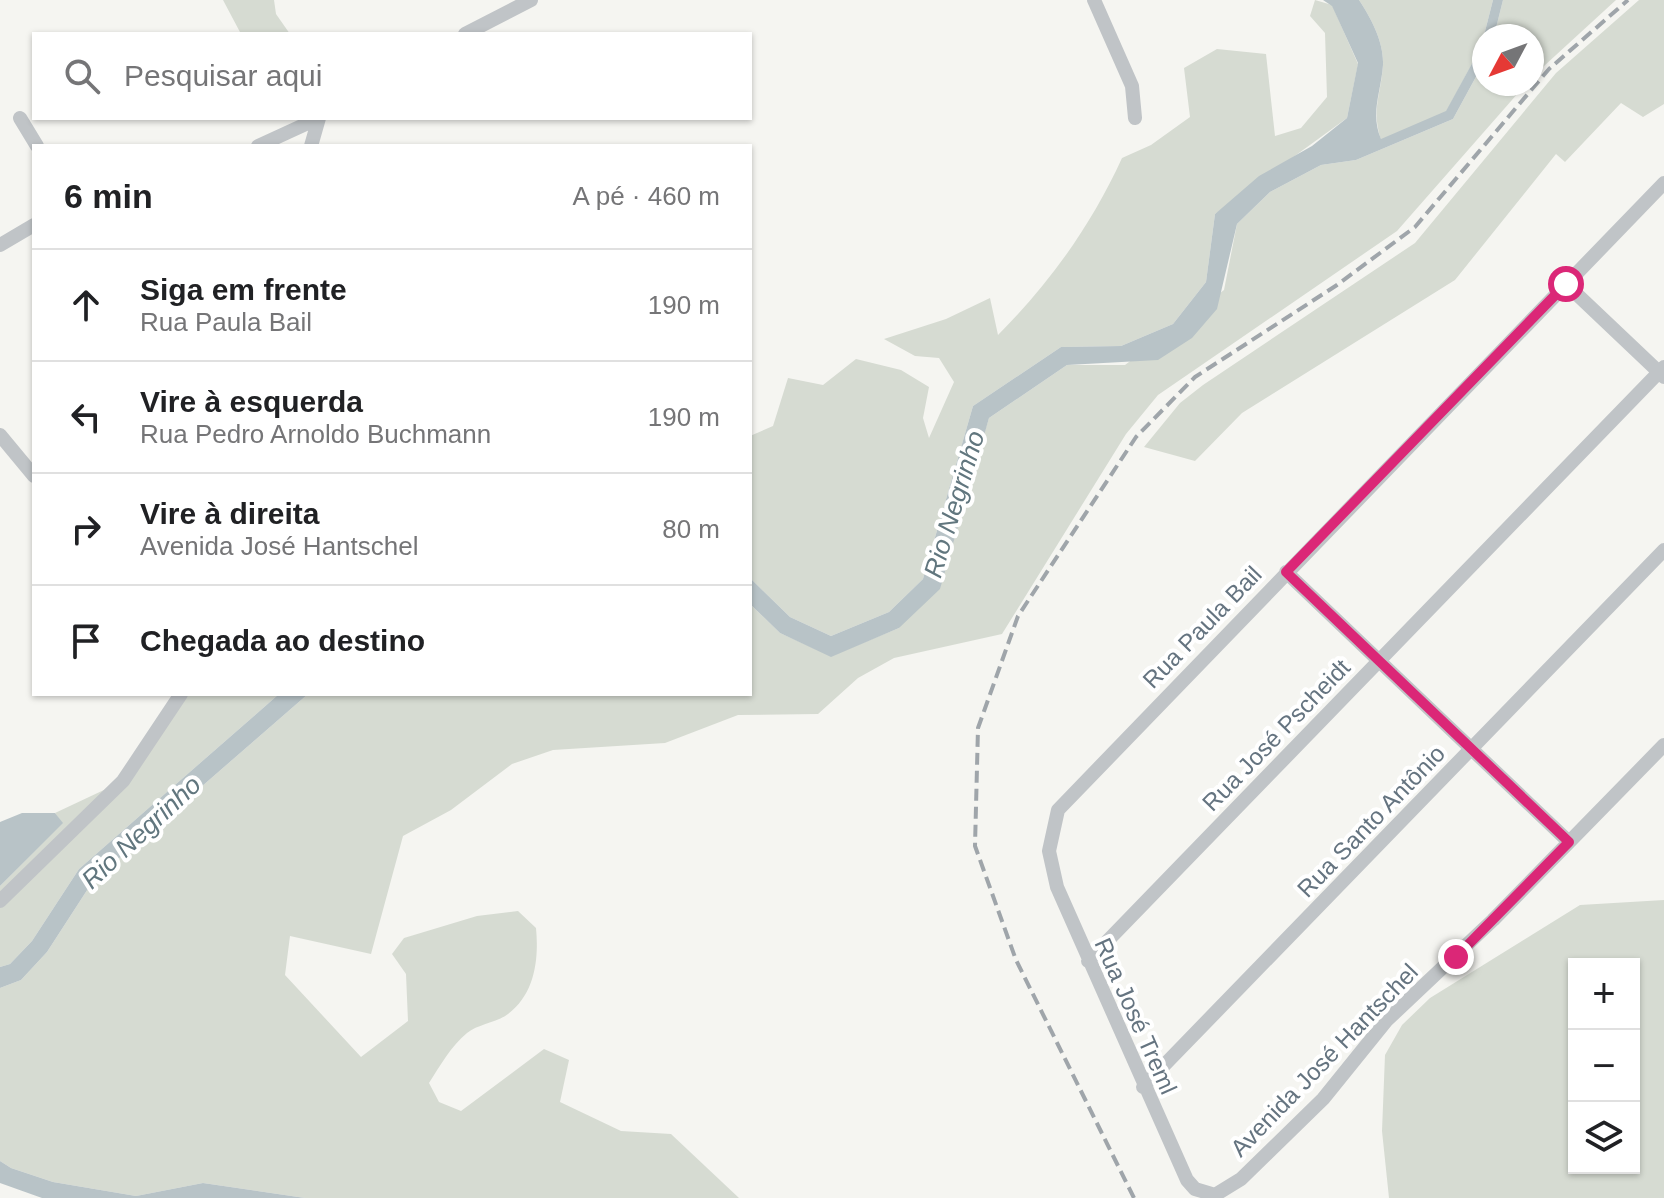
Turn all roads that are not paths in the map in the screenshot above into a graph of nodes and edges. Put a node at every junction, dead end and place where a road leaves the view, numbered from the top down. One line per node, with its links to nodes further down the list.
1 (531, 0): 3 (street)
2 (1094, 0): 5 (street)
3 (469, 32)
4 (20, 118): 8 (street)
5 (1135, 118)
6 (315, 120): 9 (street)
7 (318, 120): 10 (street)
8 (36, 144)
9 (262, 144)
10 (312, 144)
11 (1664, 183): 14 (street, Rua Paula Bail)
12 (32, 226): 13 (street)
13 (0, 245)
14 (1566, 284): 15 (street); 19 (street, Rua Paula Bail)
15 (1662, 372): 20 (street, Rua José Pscheidt)
16 (3, 446): 17 (street)
17 (32, 474)
18 (1664, 550): 22 (street, Rua Santo Antônio)
19 (1286, 572): 20 (street); 24 (street, Rua Paula Bail)
20 (1379, 661): 22 (street); 27 (street, Rua José Pscheidt)
21 (180, 696): 26 (street)
22 (1471, 749): 25 (street); 28 (street, Rua Santo Antônio)
23 (1662, 751): 25 (street, Avenida José Hantschel)
24 (1050, 833): 27 (street, Rua José Treml)
25 (1569, 842): 29 (street, Avenida José Hantschel)
26 (0, 901)
27 (1088, 961): 28 (street, Rua José Treml)
28 (1143, 1087): 29 (street, Rua José Treml)
29 (1215, 1195)

